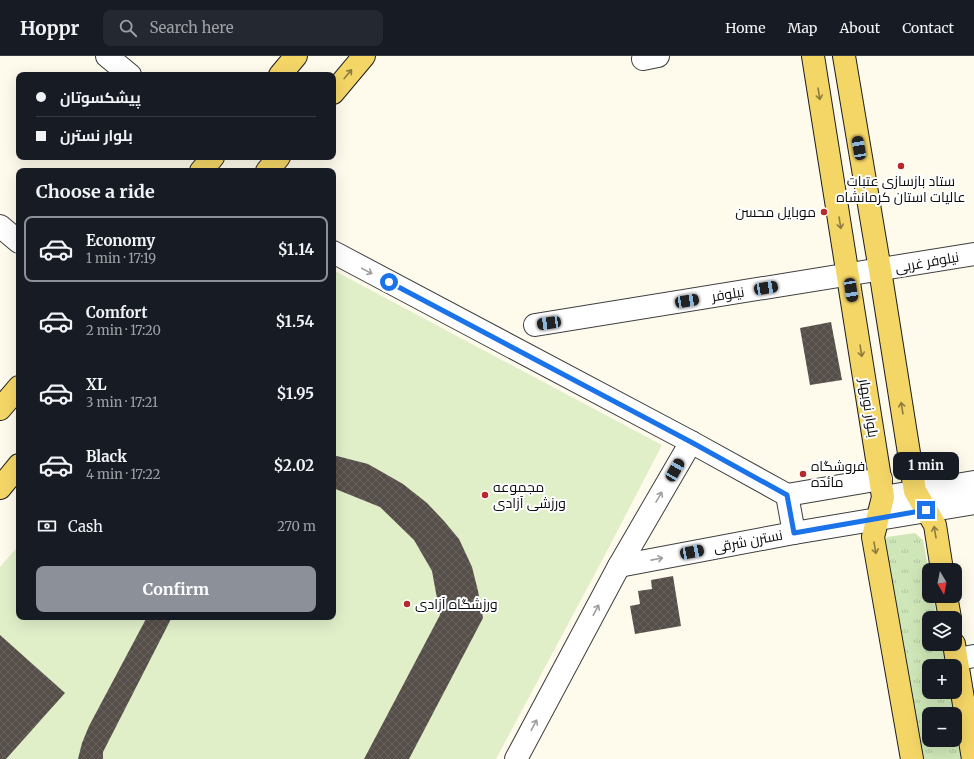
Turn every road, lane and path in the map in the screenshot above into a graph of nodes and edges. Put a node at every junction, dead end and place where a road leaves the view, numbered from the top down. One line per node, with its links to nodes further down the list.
1 (107, 56): 6 (street)
2 (296, 56): 7 (main road)
3 (364, 56): 8 (main road, one-way to 3)
4 (813, 56): 18 (main road, بلوار نوبهار, one-way to 18)
5 (844, 56): 17 (main road)
6 (126, 72)
7 (283, 72)
8 (336, 89)
9 (210, 160): 11 (main road)
10 (276, 160): 12 (main road)
11 (204, 168)
12 (270, 168)
13 (0, 226): 14 (street)
14 (16, 239)
15 (336, 254): 22 (street, one-way to 22)
16 (974, 254): 17 (street, نیلوفر غربی)
17 (880, 270): 18 (street, نیلوفر غربی); 27 (main road, one-way to 17)
18 (849, 275): 19 (street, نیلوفر); 26 (main road, بلوار نوبهار, one-way to 26)
19 (536, 325)
20 (16, 390): 21 (main road)
21 (0, 409)
22 (691, 442): 28 (street); 34 (street, one-way to 22)
23 (16, 469): 25 (main road)
24 (974, 482): 27 (street)
25 (0, 488)
26 (882, 488): 27 (street); 28 (street); 31 (main road, بلوار نوبهار)
27 (915, 491): 30 (main road)
28 (787, 495): 32 (street)
29 (974, 503): 30 (street, نسترن شرقی)
30 (926, 510): 31 (street, نسترن شرقی); 33 (main road, one-way to 30)
31 (879, 518): 32 (street, نسترن شرقی); 37 (main road, بلوار نوبهار, one-way to 37)
32 (794, 533): 34 (street, نسترن شرقی, one-way to 32)
33 (941, 563)
34 (619, 566): 36 (street, one-way to 34)
35 (962, 653): 38 (main road)
36 (516, 759)
37 (912, 759)
38 (973, 759)

